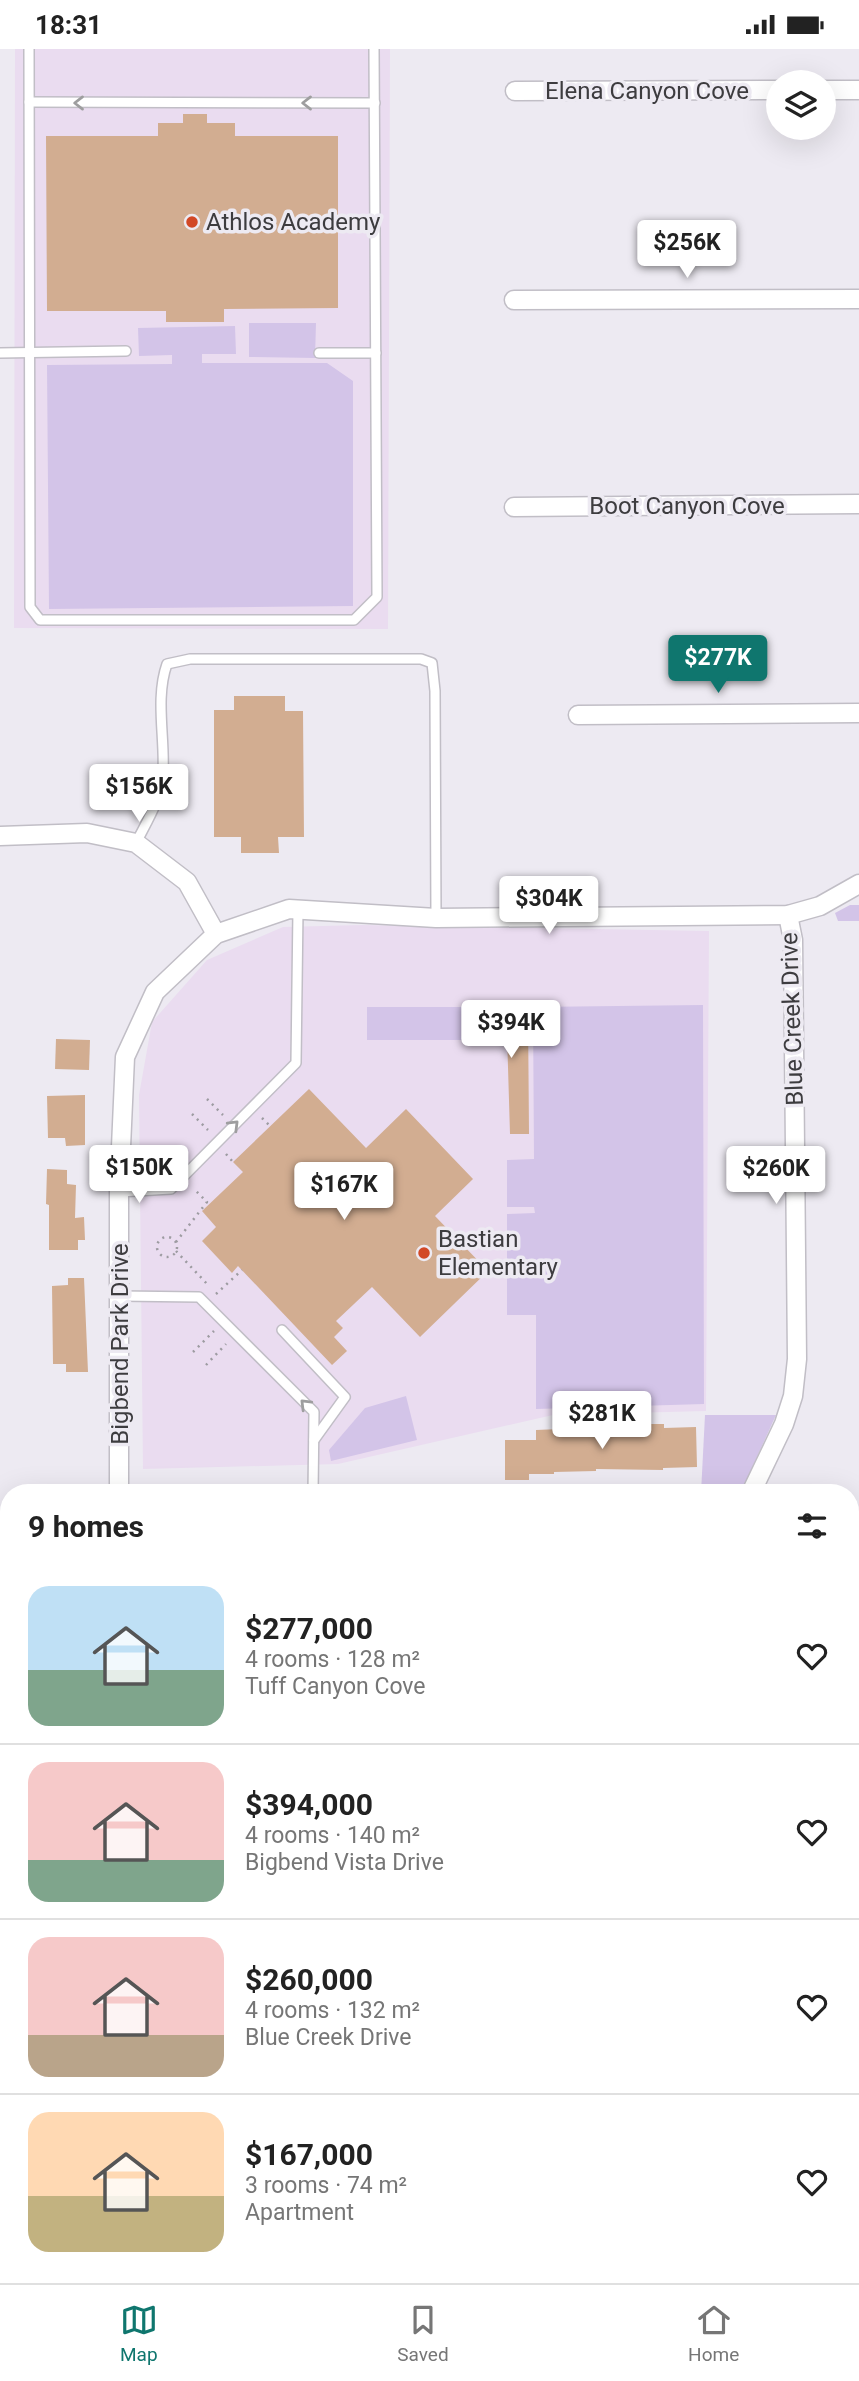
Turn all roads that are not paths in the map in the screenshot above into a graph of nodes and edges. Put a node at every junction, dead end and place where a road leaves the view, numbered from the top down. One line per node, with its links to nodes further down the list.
1 (29, 49): 7 (lane)
2 (374, 49): 8 (lane)
3 (766, 90): 6 (street, Elena Canyon Cove)
4 (836, 90): 5 (street)
5 (859, 90)
6 (515, 91)
7 (29, 103): 8 (lane, one-way to 7); 12 (lane)
8 (375, 103): 15 (lane)
9 (859, 299): 10 (street)
10 (514, 300)
11 (126, 351): 12 (lane)
12 (29, 352): 13 (lane); 15 (lane)
13 (0, 353)
14 (320, 353): 15 (lane)
15 (376, 353)
16 (859, 505): 17 (street, Boot Canyon Cove)
17 (514, 507)
18 (859, 713): 19 (street)
19 (578, 715)
20 (0, 836): 21 (street)
21 (136, 843): 25 (lane); 26 (street)
22 (859, 884): 24 (street)
23 (298, 910): 25 (street); 26 (street); 27 (lane, one-way to 23)
24 (788, 915): 25 (street); 33 (street, Blue Creek Drive)
25 (436, 918)
26 (216, 934): 27 (street, Bigbend Park Drive)
27 (119, 1192): 28 (street, Bigbend Park Drive)
28 (120, 1296): 30 (lane, one-way to 28); 31 (street, Bigbend Park Drive)
29 (282, 1331): 30 (lane)
30 (314, 1440): 32 (lane)
31 (119, 1484)
32 (313, 1484)
33 (755, 1484)

